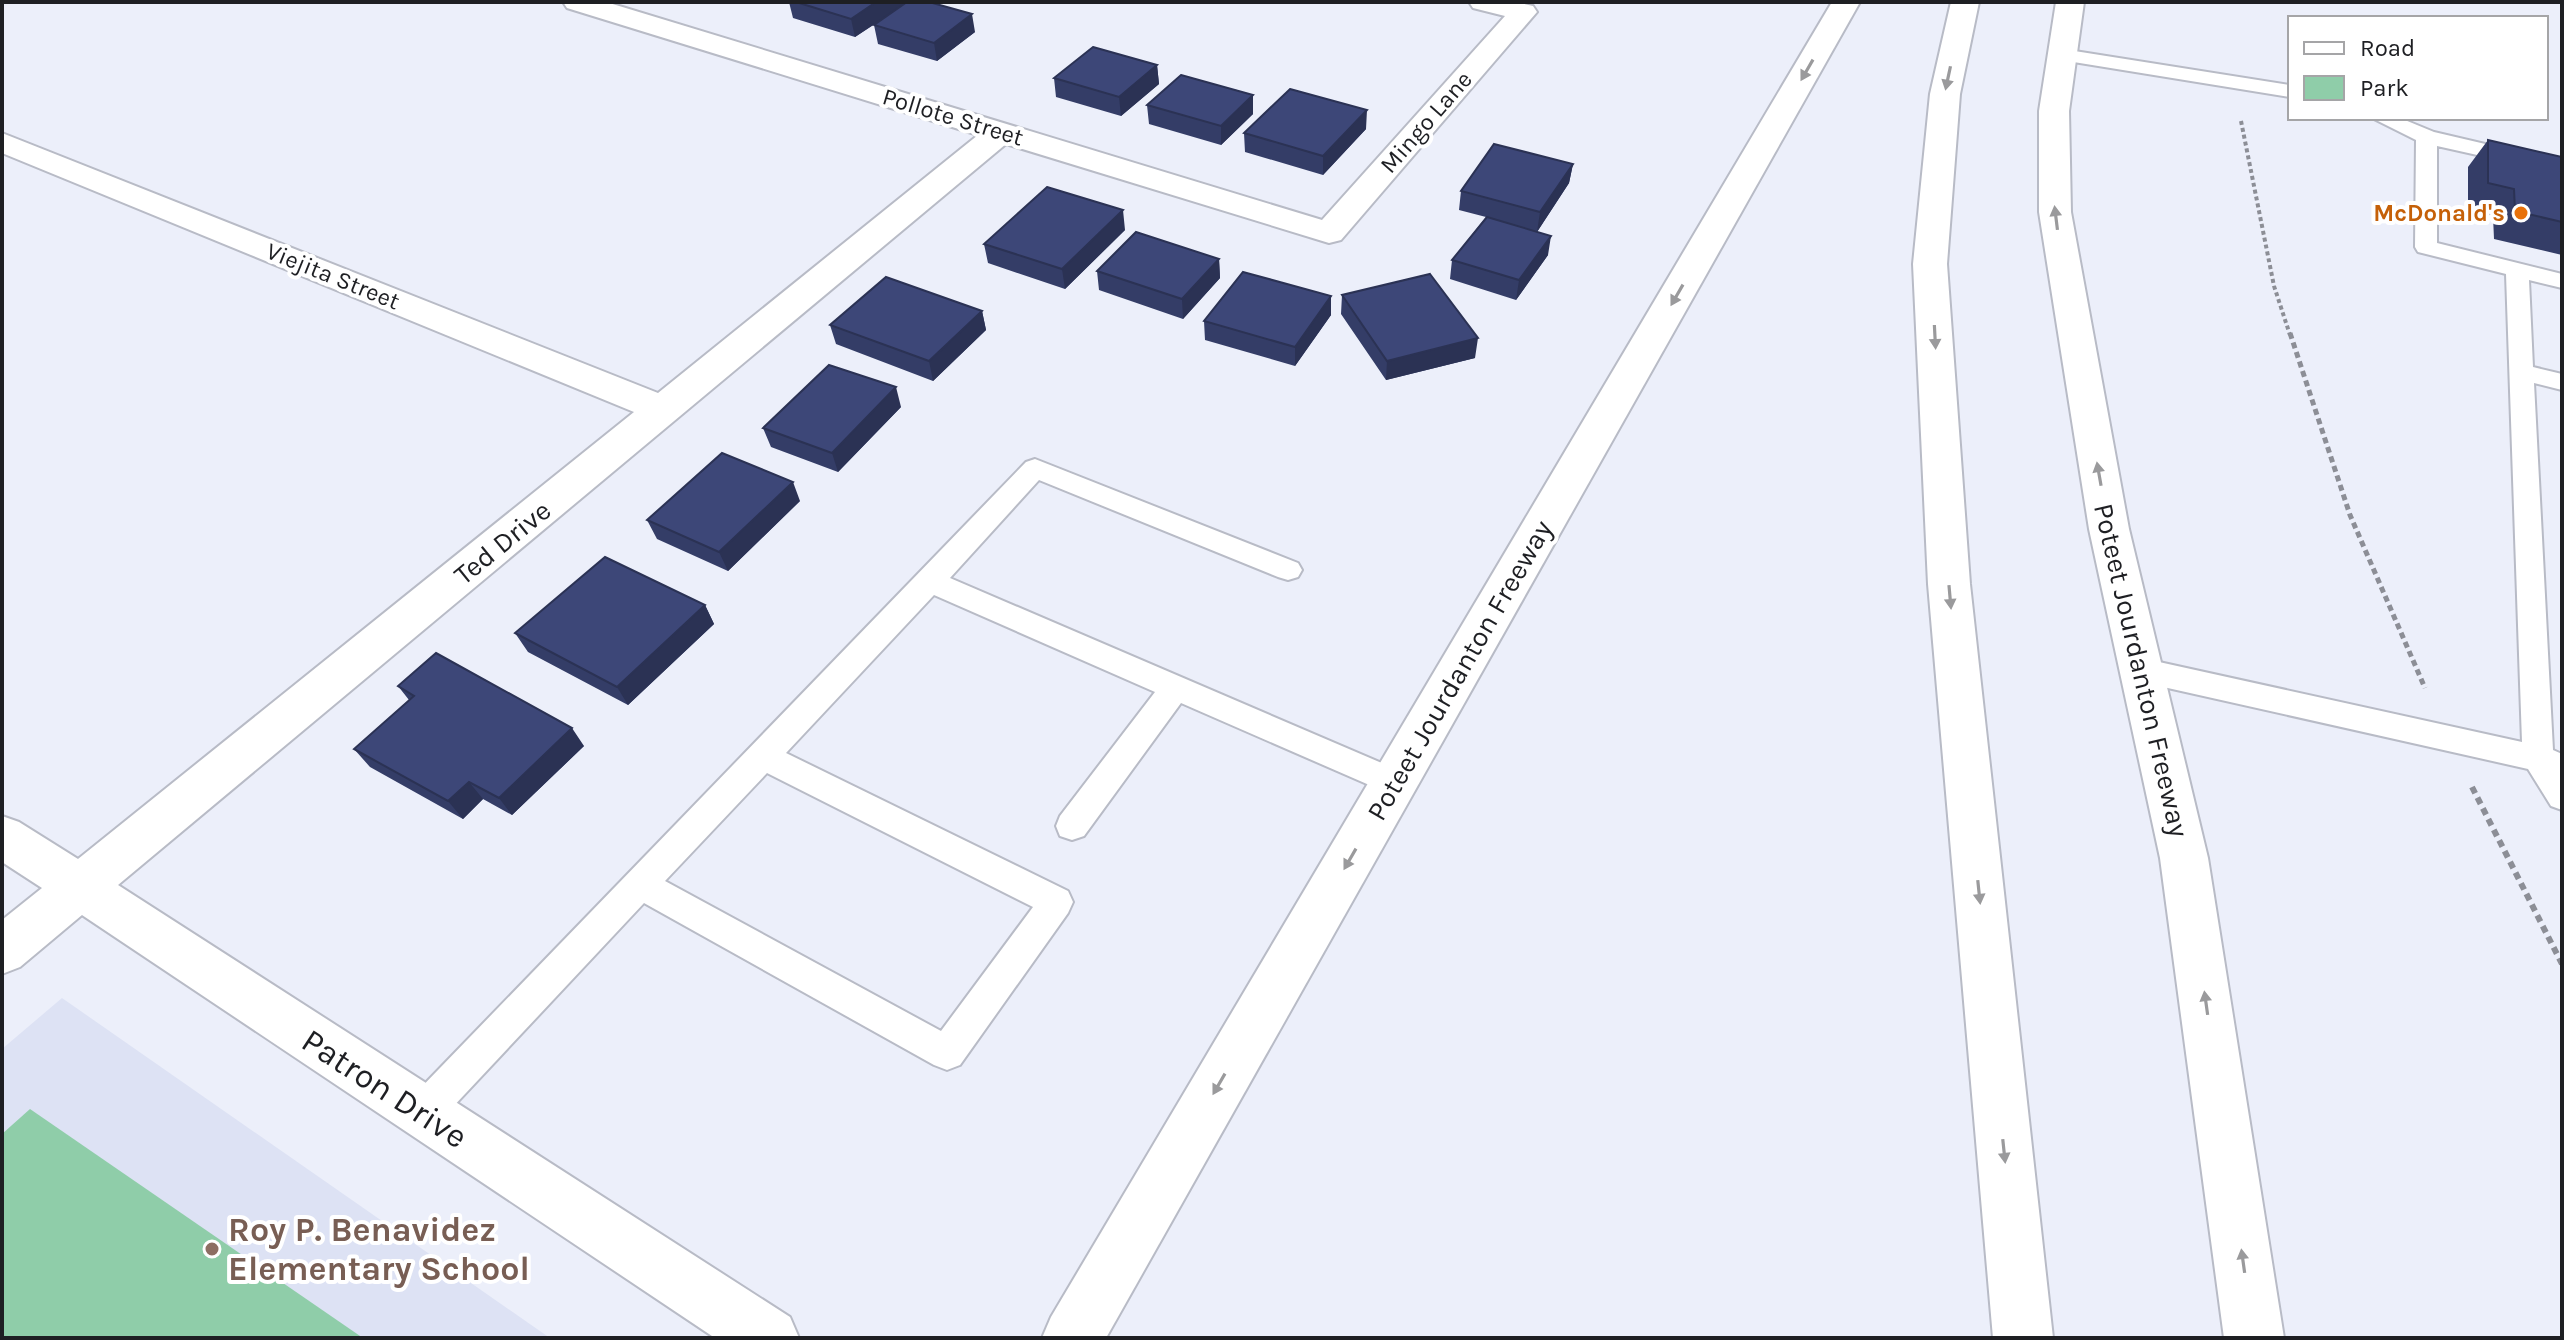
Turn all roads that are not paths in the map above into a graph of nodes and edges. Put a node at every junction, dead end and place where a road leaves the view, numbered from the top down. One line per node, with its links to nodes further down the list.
1 (577, 2): 9 (street, Pollote Street)
2 (1483, 2): 13 (street, Mingo Lane)
3 (1846, 2): 25 (street, Poteet Jourdanton Freeway, one-way to 25)
4 (1965, 2): 35 (street, one-way to 35)
5 (2070, 2): 6 (street, Poteet Jourdanton Freeway)
6 (2062, 55): 7 (lane); 21 (street, Poteet Jourdanton Freeway, one-way to 6)
7 (2288, 91)
8 (2387, 120): 10 (lane)
9 (1001, 132): 13 (street, Pollote Street); 18 (street, Ted Drive)
10 (2427, 137): 12 (lane); 14 (lane)
11 (2, 142): 18 (street, Viejita Street)
12 (2562, 168)
13 (1329, 233)
14 (2517, 269): 15 (lane); 16 (lane)
15 (2562, 281)
16 (2521, 372): 17 (lane); 24 (lane)
17 (2562, 382)
18 (665, 410): 30 (street, Ted Drive)
19 (1288, 570): 20 (lane)
20 (930, 581): 22 (lane); 23 (lane)
21 (2141, 670): 24 (lane); 36 (street, Poteet Jourdanton Freeway, one-way to 21)
22 (1176, 687): 25 (lane); 27 (lane)
23 (763, 756): 29 (lane); 29 (lane)
24 (2550, 762): 26 (lane)
25 (1394, 782): 34 (street, Poteet Jourdanton Freeway, one-way to 34)
26 (2562, 797)
27 (1072, 826)
28 (2, 836): 30 (street, Patron Drive)
29 (640, 884): 32 (lane)
30 (80, 887): 31 (street, Ted Drive); 32 (street, Patron Drive)
31 (2, 951)
32 (422, 1113): 33 (street, Patron Drive)
33 (769, 1338)
34 (1072, 1338)
35 (2023, 1338)
36 (2254, 1338)

